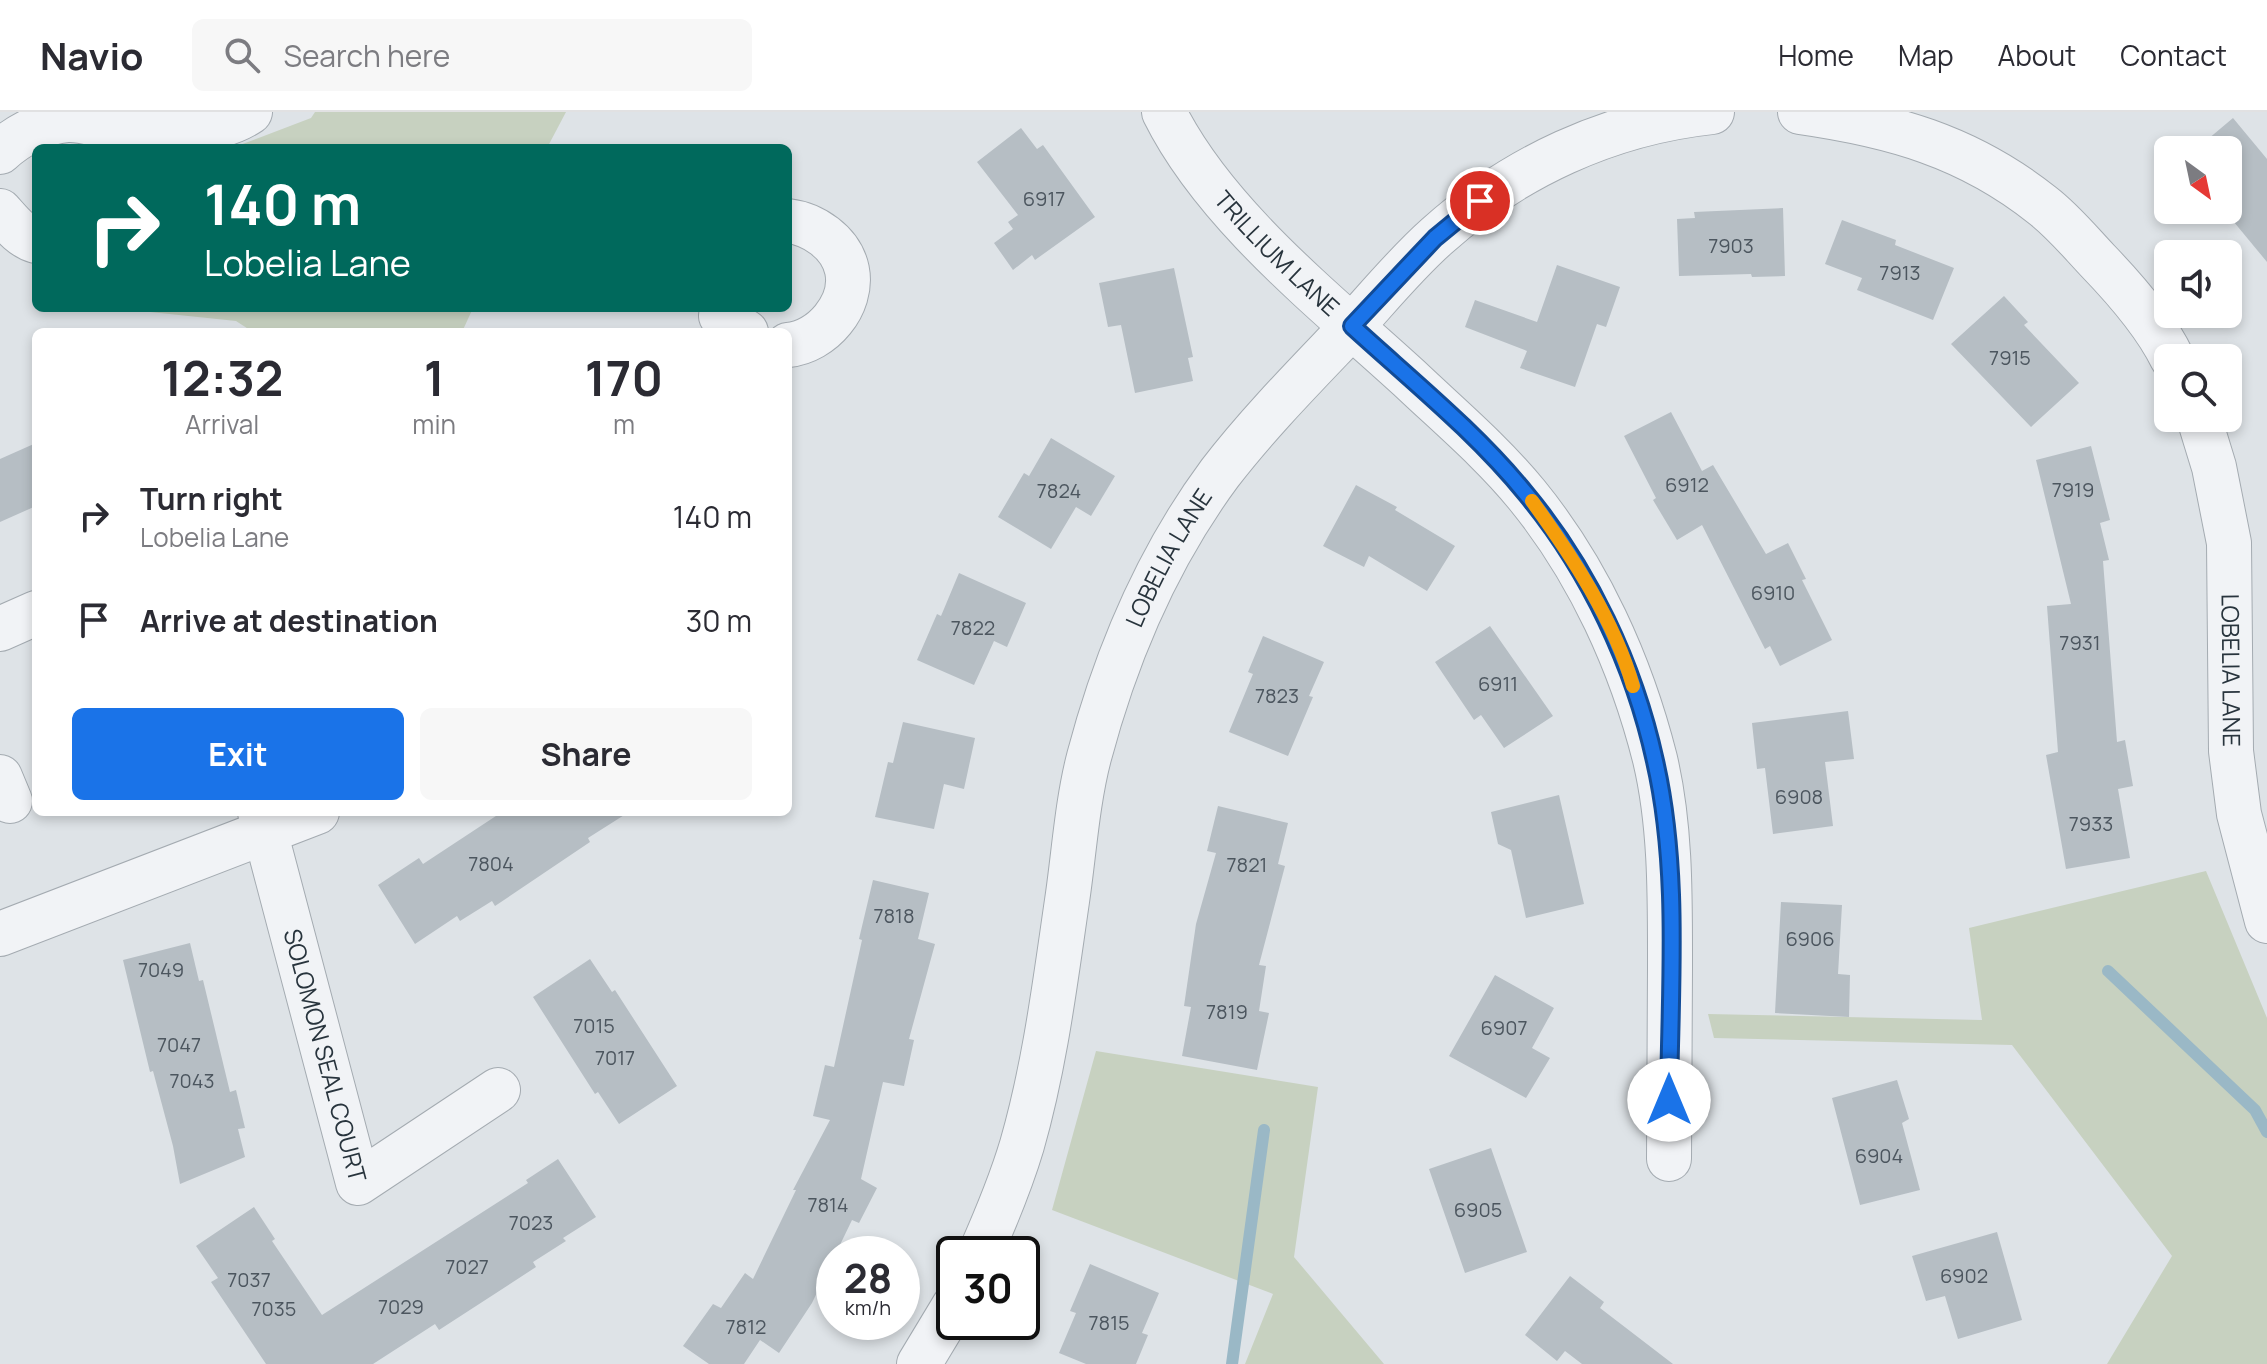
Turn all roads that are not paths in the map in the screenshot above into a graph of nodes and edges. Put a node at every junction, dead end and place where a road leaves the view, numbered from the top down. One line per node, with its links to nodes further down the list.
1 (250, 112): 5 (street)
2 (1164, 112): 10 (street, TRILLIUM LANE)
3 (1712, 112): 10 (street, LOBELIA LANE)
4 (1800, 112): 12 (street)
5 (113, 137): 6 (street)
6 (0, 152)
7 (0, 211): 9 (street)
8 (792, 222): 11 (street)
9 (32, 240)
10 (1352, 326): 21 (street, TRILLIUM LANE); 22 (street, LOBELIA LANE)
11 (792, 344)
12 (2162, 344)
13 (2203, 432): 18 (street, LOBELIA LANE)
14 (32, 615): 15 (street)
15 (0, 629)
16 (295, 816): 17 (street)
17 (263, 822): 19 (street); 20 (street, SOLOMON SEAL COURT)
18 (2267, 921)
19 (0, 934)
20 (498, 1090)
21 (1669, 1159)
22 (988, 1236)
23 (936, 1336): 24 (street)
24 (919, 1364)

